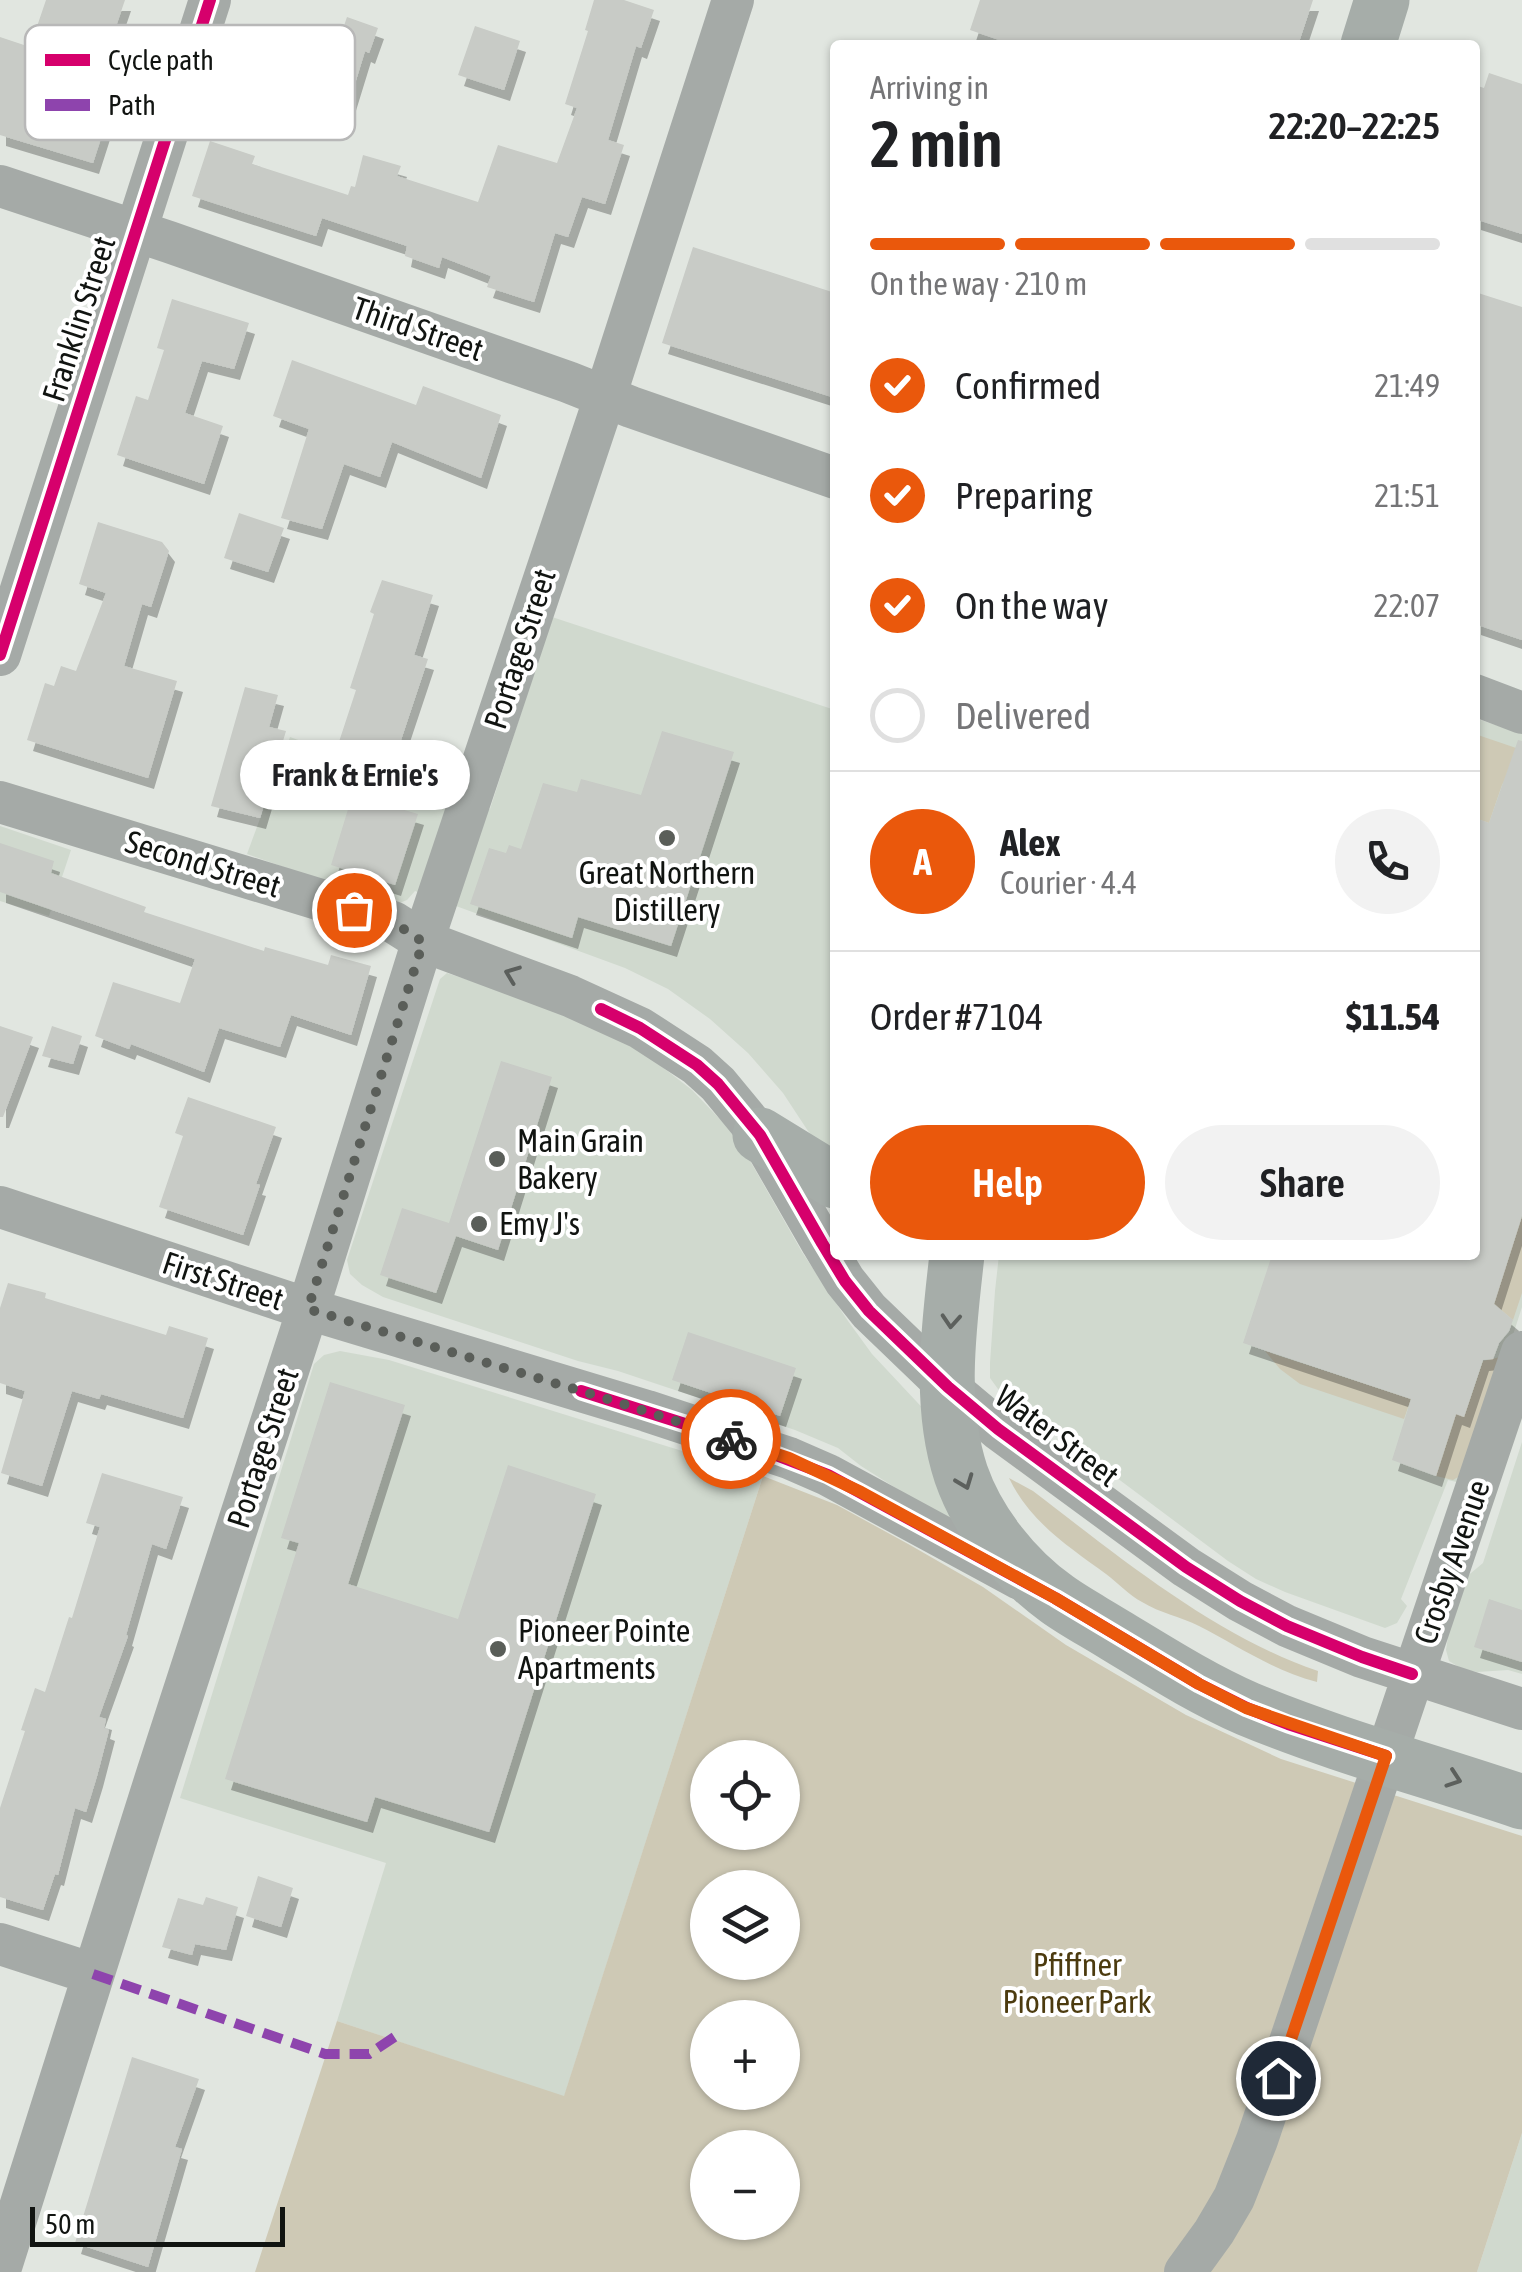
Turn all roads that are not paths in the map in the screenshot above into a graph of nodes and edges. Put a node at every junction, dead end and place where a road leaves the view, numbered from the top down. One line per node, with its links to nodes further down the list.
1 (210, 0): 4 (street, Franklin Street)
2 (733, 0): 9 (street, Portage Street)
3 (1382, 0): 5 (main road)
4 (202, 25)
5 (1370, 40)
6 (165, 140): 8 (street, Franklin Street)
7 (0, 186): 8 (street, Third Street)
8 (136, 231): 9 (street, Third Street); 11 (street, Franklin Street)
9 (605, 397): 10 (street, Third Street); 15 (street, Portage Street)
10 (830, 476)
11 (0, 655)
12 (1480, 697): 13 (street)
13 (1522, 713)
14 (0, 802): 15 (street, Second Street)
15 (423, 942): 16 (street, Second Street, one-way to 15); 22 (street, Portage Street)
16 (760, 1135): 17 (main road); 19 (street, Water Street)
17 (830, 1178)
18 (0, 1207): 22 (street, First Street)
19 (830, 1255)
20 (833, 1260): 24 (street, Water Street)
21 (956, 1260): 24 (main road, one-way to 24)
22 (308, 1309): 25 (street, First Street); 31 (street, Portage Street)
23 (1522, 1352): 26 (street, Crosby Avenue)
24 (948, 1387): 25 (main road, one-way to 25); 26 (street, Water Street)
25 (1055, 1598): 28 (main road)
26 (1412, 1674): 27 (street, Water Street); 28 (street, Crosby Avenue)
27 (1522, 1709)
28 (1386, 1756): 29 (main road, one-way to 29); 33 (street, Crosby Avenue)
29 (1522, 1802)
30 (0, 1944): 31 (street)
31 (93, 1974): 32 (street, Portage Street)
32 (0, 2270)
33 (1185, 2272)

